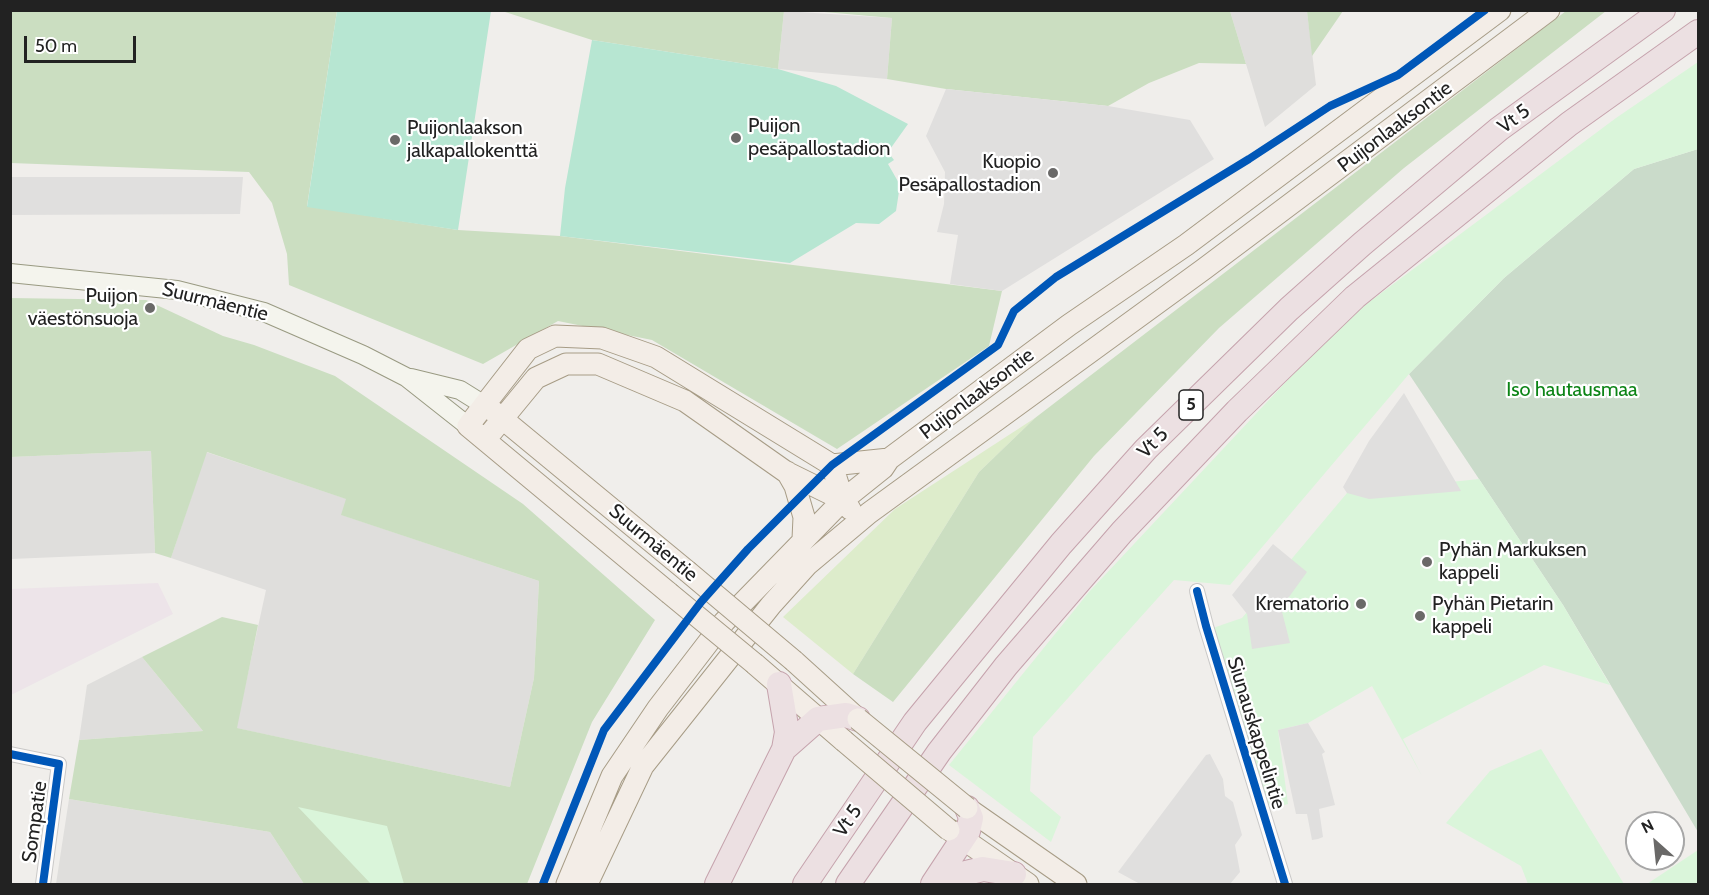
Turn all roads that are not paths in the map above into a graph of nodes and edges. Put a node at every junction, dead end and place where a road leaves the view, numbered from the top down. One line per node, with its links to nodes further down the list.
1 (1500, 10): 11 (main road, Puijonlaaksontie)
2 (1549, 10): 14 (main road, Puijonlaaksontie)
3 (1664, 10): 29 (highway, Vt 5 / 5)
4 (1698, 32): 30 (highway, Vt 5 / 5)
5 (10, 273): 6 (main road, Suurmäentie)
6 (406, 377): 7 (main road, Suurmäentie); 9 (main road, Suurmäentie)
7 (483, 405): 8 (main road, Suurmäentie); 9 (main road); 12 (main road)
8 (503, 419): 10 (main road); 13 (main road); 19 (main road, Suurmäentie, bridge)
9 (468, 426): 10 (main road, Suurmäentie)
10 (485, 440): 17 (main road, Suurmäentie, bridge)
11 (889, 459): 12 (main road); 14 (main road, Puijonlaaksontie)
12 (832, 465): 14 (main road)
13 (786, 472): 14 (main road); 15 (main road)
14 (851, 509): 15 (main road, Puijonlaaksontie); 27 (main road, Puijonlaaksontie)
15 (803, 539): 26 (main road, Puijonlaaksontie)
16 (1197, 591): 34 (street, Siunauskappelintie)
17 (779, 684): 18 (main road, Suurmäentie); 20 (highway)
18 (818, 719): 19 (highway); 20 (highway); 23 (main road, Suurmäentie, bridge)
19 (858, 719): 22 (main road, Suurmäentie, bridge)
20 (784, 749): 28 (highway)
21 (10, 754): 25 (street, Sompatie)
22 (967, 808): 23 (highway); 33 (main road, Suurmäentie)
23 (956, 834): 24 (main road, Suurmäentie); 31 (highway)
24 (1021, 879): 32 (highway)
25 (43, 885)
26 (567, 885)
27 (587, 885)
28 (717, 885)
29 (805, 885)
30 (848, 885)
31 (933, 885)
32 (949, 885)
33 (1076, 885)
34 (1286, 885)

